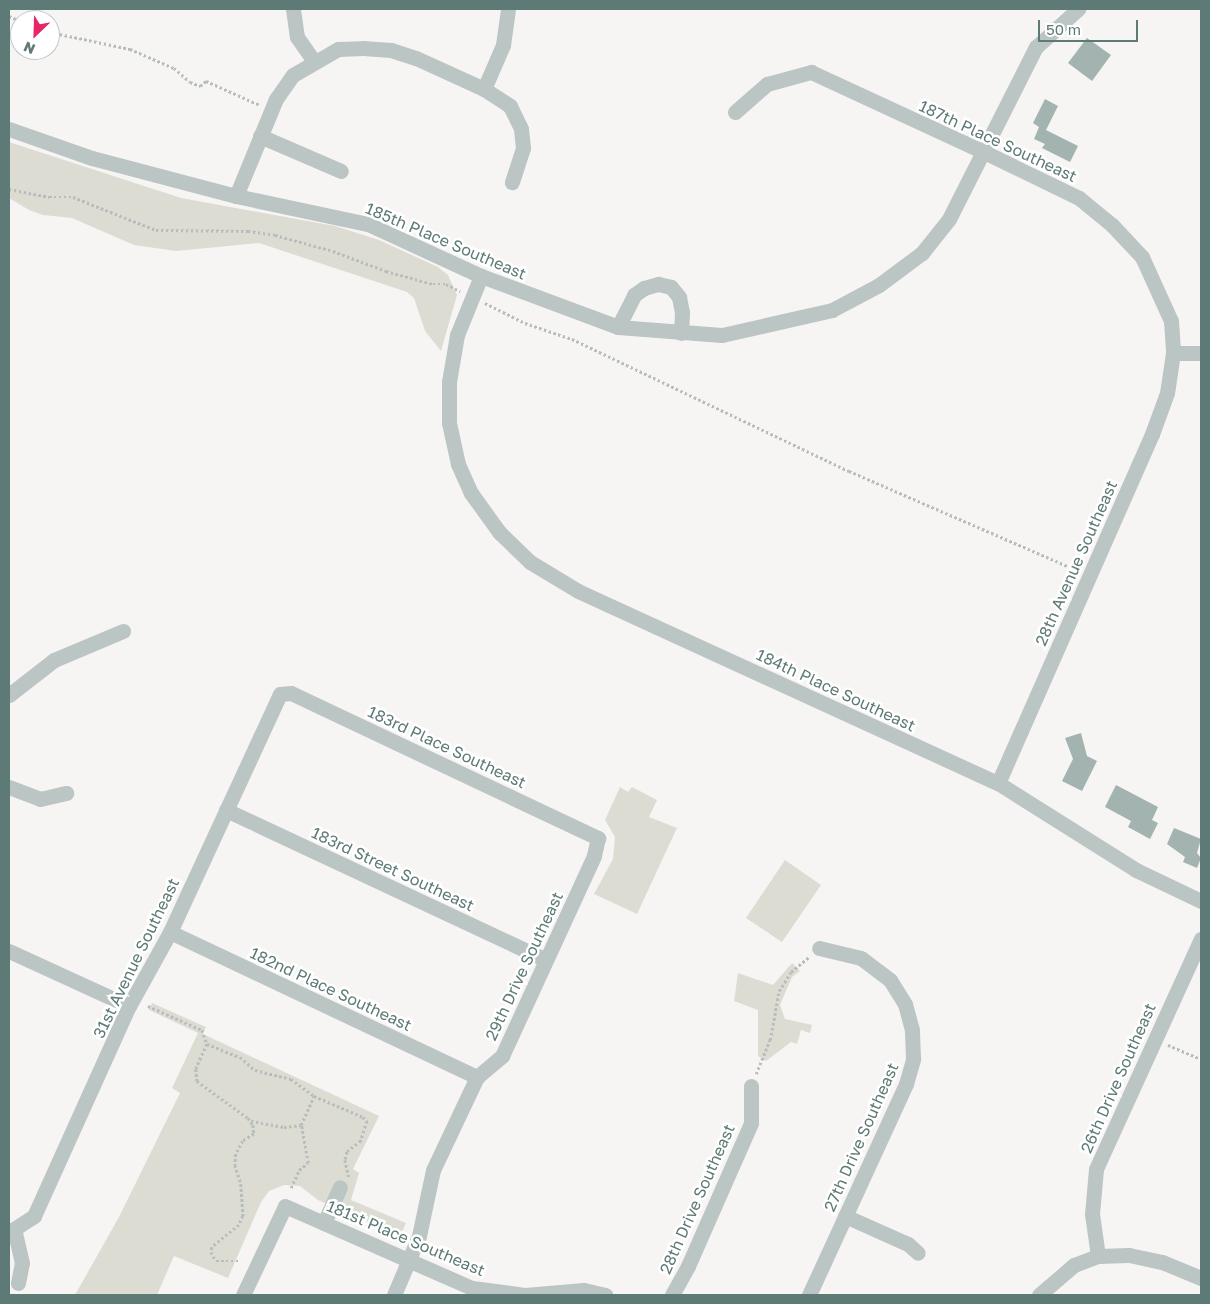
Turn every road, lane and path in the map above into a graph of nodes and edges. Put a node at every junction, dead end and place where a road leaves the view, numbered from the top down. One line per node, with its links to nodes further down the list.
1 (293, 9): 5 (street)
2 (508, 9): 6 (street)
3 (1078, 9): 11 (street)
4 (60, 34): 7 (path)
5 (314, 61): 6 (street); 7 (street)
6 (484, 89): 13 (street)
7 (271, 110): 10 (street)
8 (735, 112): 11 (street, 187th Place Southeast)
9 (9, 129): 15 (street, 185th Place Southeast)
10 (260, 136): 12 (street); 15 (street)
11 (984, 152): 19 (street, 185th Place Southeast); 20 (street, 187th Place Southeast)
12 (341, 172)
13 (512, 182)
14 (9, 189): 17 (path)
15 (236, 196): 16 (street, 185th Place Southeast)
16 (480, 276): 17 (street); 18 (street, 185th Place Southeast)
17 (472, 297): 22 (path); 26 (street, 184th Place Southeast)
18 (618, 328): 19 (street, 185th Place Southeast); 19 (street)
19 (682, 333)
20 (1173, 353): 21 (street); 22 (street, 28th Avenue Southeast)
21 (1201, 353)
22 (1090, 577): 26 (street, 28th Avenue Southeast)
23 (123, 631): 25 (street)
24 (280, 694): 29 (street, 31st Avenue Southeast); 30 (street, 183rd Place Southeast)
25 (9, 695)
26 (998, 784): 31 (street, 184th Place Southeast)
27 (9, 787): 28 (street)
28 (66, 793)
29 (226, 810): 32 (street, 31st Avenue Southeast); 36 (street, 183rd Street Southeast)
30 (598, 838): 36 (street, 29th Drive Southeast)
31 (1201, 901)
32 (170, 932): 37 (street, 31st Avenue Southeast); 42 (street, 182nd Place Southeast)
33 (1201, 939): 39 (street, 26th Drive Southeast)
34 (820, 948): 43 (path); 49 (street, 27th Drive Southeast)
35 (9, 951): 37 (street)
36 (546, 960): 42 (street, 29th Drive Southeast)
37 (130, 1006): 56 (street, 31st Avenue Southeast)
38 (148, 1006): 40 (path)
39 (1154, 1040): 41 (path); 52 (street, 26th Drive Southeast)
40 (207, 1044): 44 (path); 45 (path)
41 (1201, 1059)
42 (477, 1077): 53 (street, 29th Drive Southeast)
43 (751, 1086): 61 (street, 28th Drive Southeast)
44 (314, 1096): 46 (path); 47 (path)
45 (251, 1121): 46 (path); 54 (path)
46 (301, 1125): 48 (path)
47 (343, 1186): 50 (street)
48 (291, 1188)
49 (845, 1216): 51 (street); 62 (street, 27th Drive Southeast)
50 (324, 1223): 53 (street, 181st Place Southeast); 57 (street, 181st Place Southeast)
51 (918, 1253)
52 (1098, 1256): 55 (street); 63 (street)
53 (410, 1259): 58 (street, 29th Drive Southeast); 59 (street, 181st Place Southeast)
54 (240, 1261)
55 (1201, 1278)
56 (18, 1283)
57 (243, 1295)
58 (394, 1295)
59 (525, 1295): 60 (street, 181st Place Southeast)
60 (605, 1295)
61 (672, 1295)
62 (810, 1295)
63 (1040, 1295)

